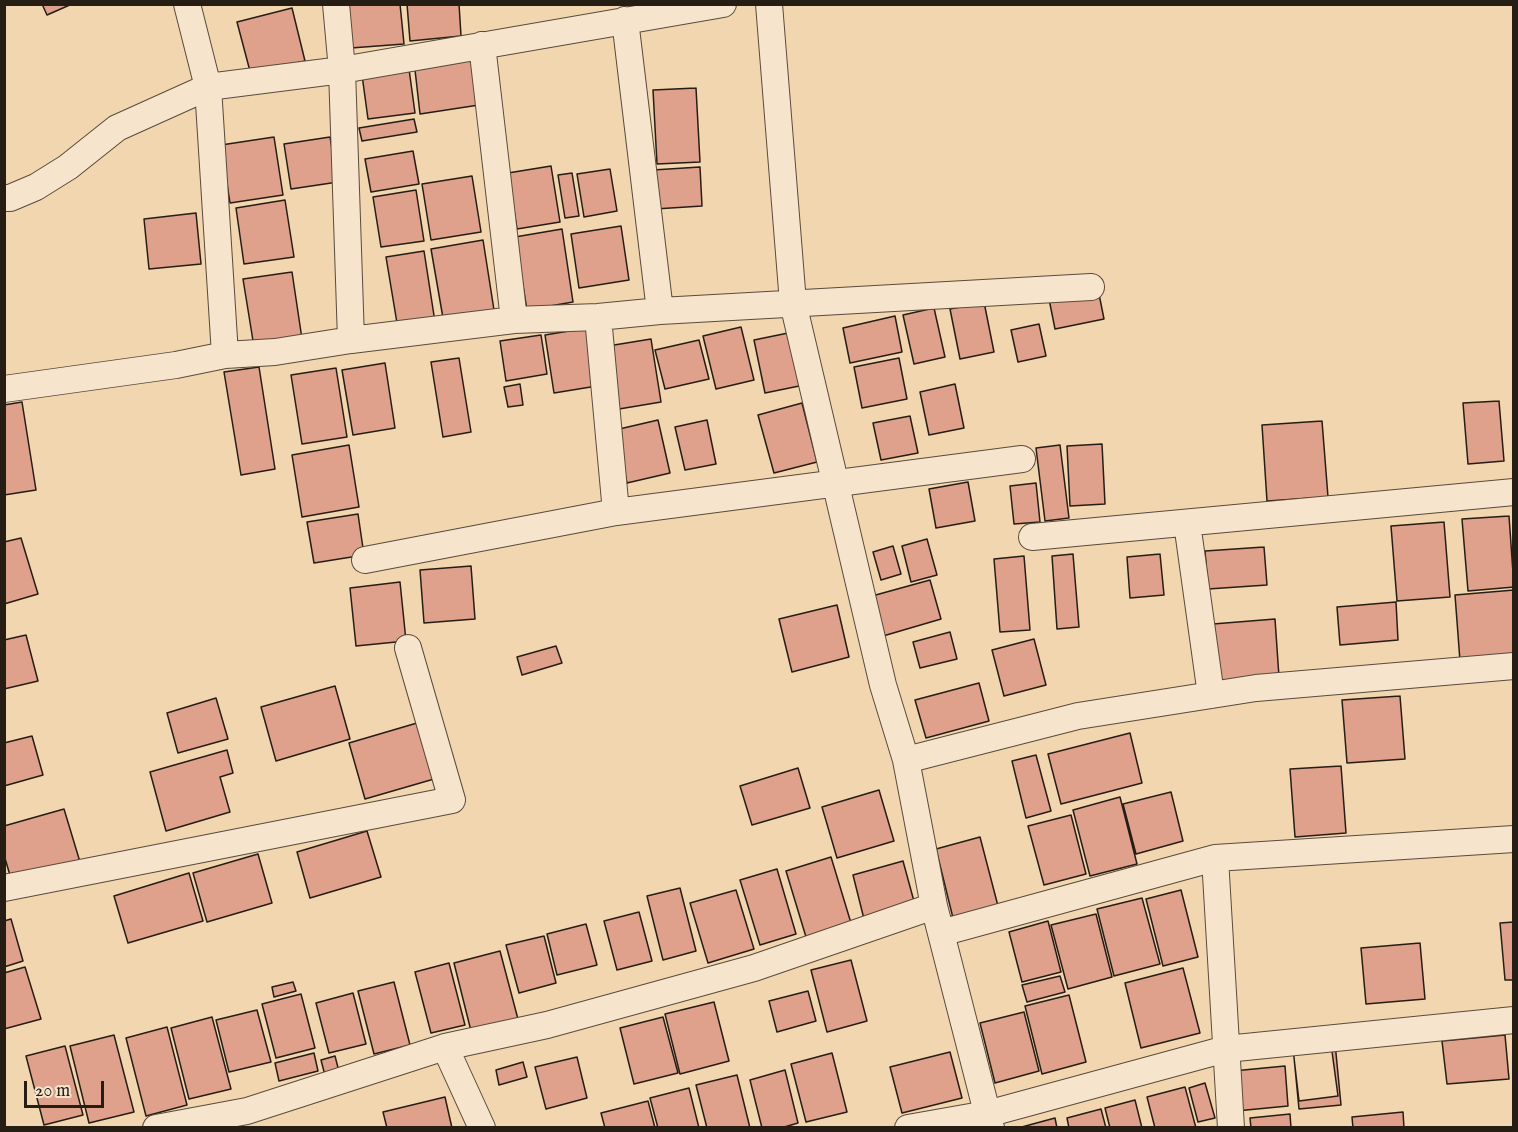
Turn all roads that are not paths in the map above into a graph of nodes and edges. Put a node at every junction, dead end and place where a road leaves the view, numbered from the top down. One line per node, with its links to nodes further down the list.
1 (187, 4): 8 (street)
2 (336, 4): 7 (street)
3 (723, 4): 5 (street)
4 (769, 4): 11 (street)
5 (625, 20): 6 (street); 12 (street)
6 (482, 45): 7 (street); 14 (street)
7 (342, 70): 8 (street); 15 (street)
8 (208, 87): 9 (street); 16 (street)
9 (4, 198)
10 (1091, 286): 11 (street)
11 (794, 303): 12 (street); 19 (street)
12 (660, 310): 13 (street)
13 (598, 317): 14 (street); 21 (street)
14 (514, 320): 15 (street)
15 (351, 340): 16 (street)
16 (225, 355): 17 (street)
17 (4, 389)
18 (1023, 459): 19 (street)
19 (836, 484): 21 (street); 28 (street)
20 (1514, 492): 22 (street)
21 (616, 512): 24 (street)
22 (1187, 523): 23 (street); 27 (street)
23 (1032, 537)
24 (365, 560)
25 (408, 648): 31 (street)
26 (1514, 666): 27 (street)
27 (1210, 695): 28 (street)
28 (906, 760): 32 (street)
29 (1514, 839): 30 (street)
30 (1215, 858): 33 (street); 36 (street)
31 (4, 888)
32 (934, 906): 33 (street); 35 (street)
33 (941, 933): 37 (street)
34 (1514, 1020): 36 (street)
35 (445, 1047): 38 (street); 39 (street)
36 (1226, 1049): 37 (street); 41 (street)
37 (989, 1121): 40 (street)
38 (156, 1128)
39 (482, 1128)
40 (908, 1128)
41 (1230, 1128)

